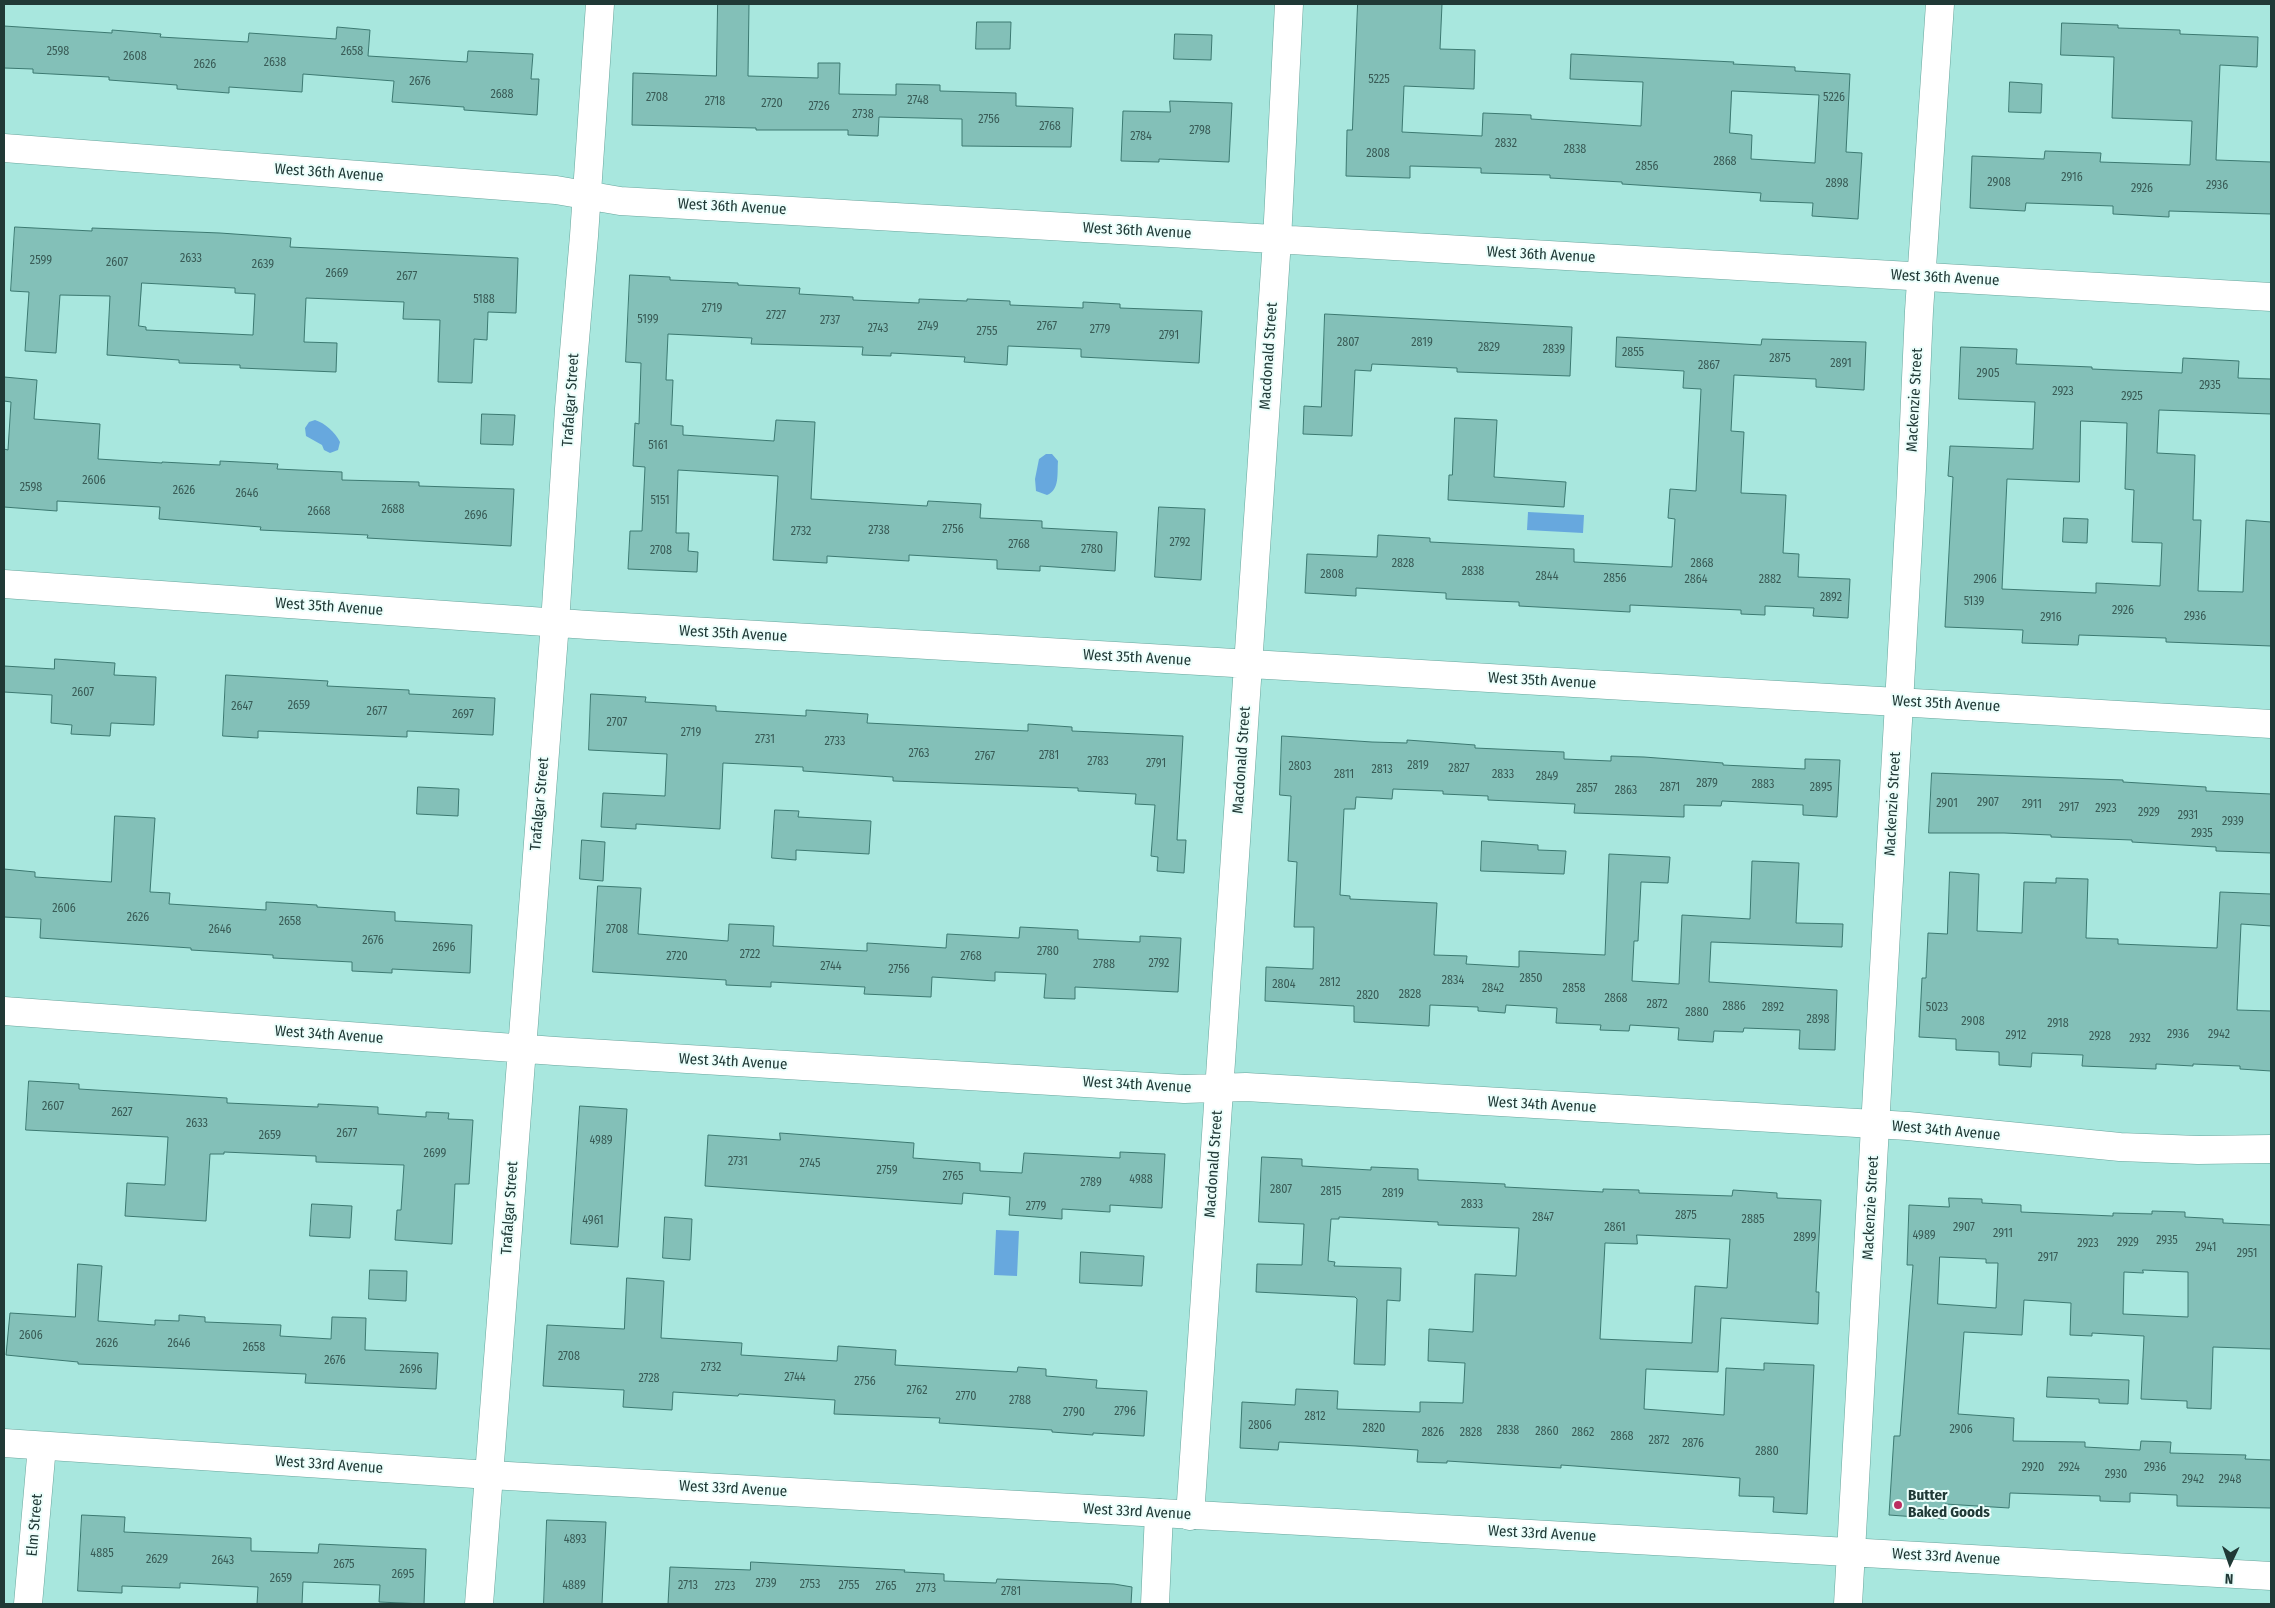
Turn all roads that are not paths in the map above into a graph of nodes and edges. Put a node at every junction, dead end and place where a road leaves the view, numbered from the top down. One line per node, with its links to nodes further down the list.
1 (600, 4): 5 (street, Trafalgar Street)
2 (1288, 4): 6 (street, Macdonald Street)
3 (1940, 4): 7 (street, Mackenzie Street)
4 (4, 148): 5 (street, West 36th Avenue)
5 (587, 196): 6 (street, West 36th Avenue); 10 (street, Trafalgar Street)
6 (1277, 240): 7 (street, West 36th Avenue); 11 (street, Macdonald Street)
7 (1922, 276): 8 (street, West 36th Avenue); 12 (street, Mackenzie Street)
8 (2271, 297)
9 (4, 584): 10 (street, West 35th Avenue)
10 (555, 623): 11 (street, West 35th Avenue); 15 (street, Trafalgar Street)
11 (1248, 664): 12 (street, West 35th Avenue); 16 (street, Macdonald Street)
12 (1899, 701): 13 (street, West 35th Avenue); 17 (street, Mackenzie Street)
13 (2271, 724)
14 (4, 1011): 15 (street, West 34th Avenue)
15 (522, 1049): 16 (street, West 34th Avenue); 21 (street, Trafalgar Street)
16 (1219, 1088): 17 (street, West 34th Avenue); 23 (street, Macdonald Street)
17 (1876, 1124): 18 (street, West 34th Avenue); 24 (street, Mackenzie Street)
18 (2271, 1149)
19 (4, 1443): 20 (street, West 33rd Avenue)
20 (42, 1446): 21 (street, West 33rd Avenue); 26 (street, Elm Street)
21 (490, 1475): 22 (street, West 33rd Avenue); 27 (street, Trafalgar Street)
22 (1159, 1514): 23 (street, West 33rd Avenue); 28 (street)
23 (1190, 1516): 24 (street, West 33rd Avenue)
24 (1851, 1552): 25 (street, West 33rd Avenue); 29 (street, Mackenzie Street)
25 (2271, 1576)
26 (28, 1604)
27 (479, 1604)
28 (1154, 1604)
29 (1848, 1604)

